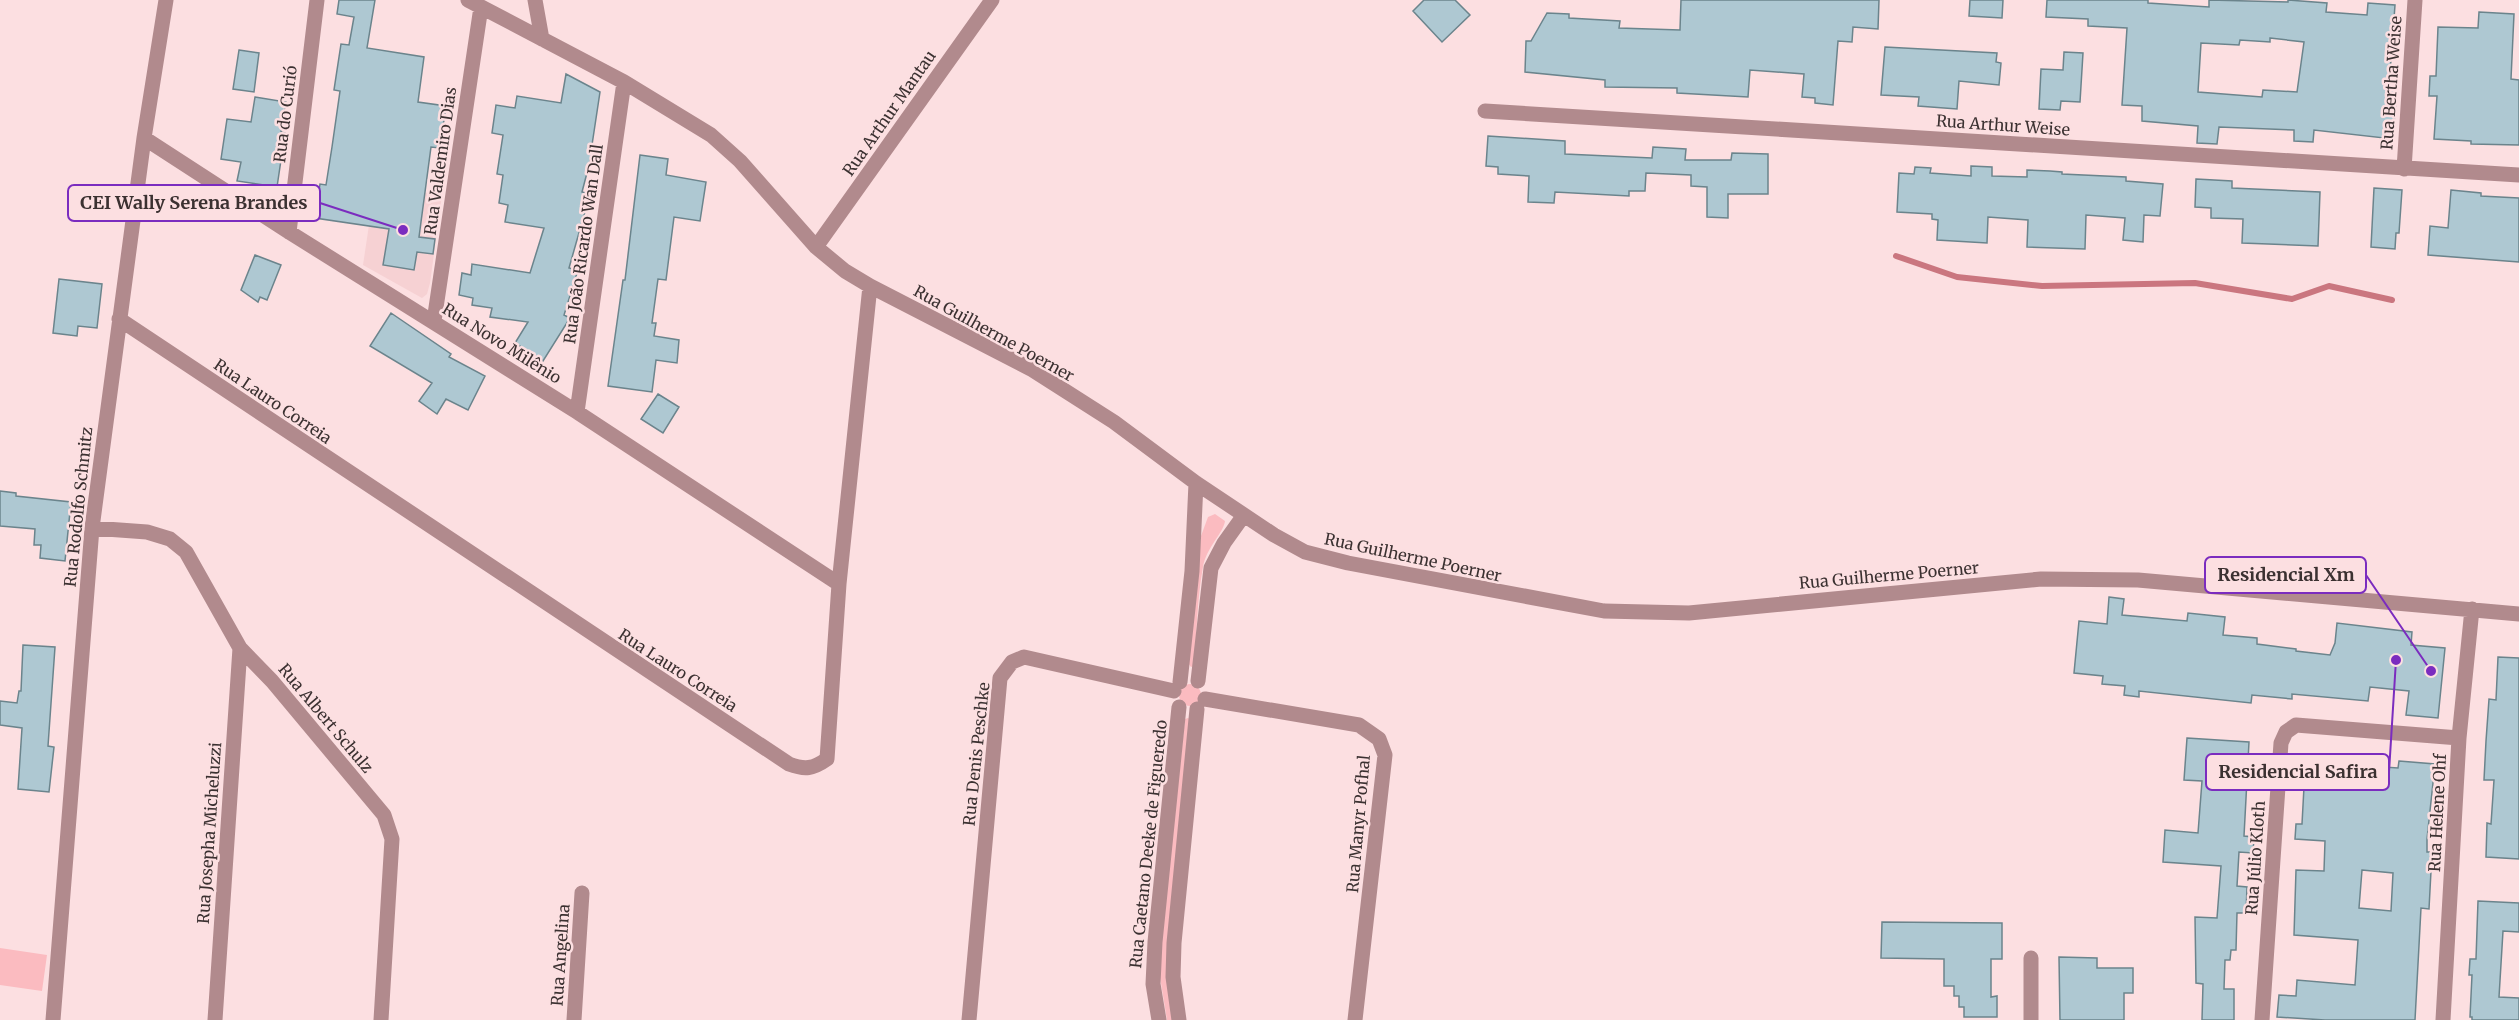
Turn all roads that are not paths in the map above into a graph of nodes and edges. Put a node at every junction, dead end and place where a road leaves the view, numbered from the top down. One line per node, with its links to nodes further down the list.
1 (166, 0): 10 (street, Rua Rodolfo Schmitz)
2 (317, 0): 13 (street, Rua do Curió)
3 (535, 0): 7 (street)
4 (992, 0): 14 (street, Rua Arthur Mantau)
5 (2415, 0): 11 (street, Rua Bertha Weise)
6 (474, 3): 7 (street, Rua Guilherme Poerner); 17 (street, Rua Valdemiro Dias)
7 (542, 39): 8 (street, Rua Guilherme Poerner)
8 (624, 82): 14 (street, Rua Guilherme Poerner); 18 (street, Rua João Ricardo Wan Dall)
9 (1485, 111): 11 (street, Rua Arthur Weise)
10 (144, 138): 13 (street, Rua Novo Milênio); 16 (street, Rua Rodolfo Schmitz)
11 (2404, 169): 12 (street, Rua Arthur Weise)
12 (2519, 176)
13 (289, 232): 17 (street, Rua Novo Milênio)
14 (816, 247): 15 (street, Rua Guilherme Poerner)
15 (870, 286): 19 (street, Rua Guilherme Poerner); 22 (street, Rua Lauro Correia)
16 (118, 319): 21 (street, Rua Rodolfo Schmitz); 22 (street, Rua Lauro Correia)
17 (434, 321): 18 (street, Rua Novo Milênio)
18 (577, 412): 22 (street, Rua Novo Milênio)
19 (1196, 483): 20 (street, Rua Guilherme Poerner); 27 (street)
20 (1244, 515): 23 (street, Rua Guilherme Poerner); 26 (street)
21 (92, 528): 25 (street, Rua Albert Schulz); 33 (street, Rua Rodolfo Schmitz)
22 (839, 584)
23 (2472, 609): 24 (street, Rua Guilherme Poerner); 30 (street, Rua Helene Ohf)
24 (2519, 614)
25 (240, 648): 34 (street, Rua Josepha Micheluzzi); 35 (street, Rua Albert Schulz)
26 (1198, 681): 27 (street); 28 (street)
27 (1177, 686): 29 (street); 37 (street, Rua Denis Peschke)
28 (1201, 704): 29 (street); 39 (street); 40 (street, Rua Manyr Pofhal)
29 (1179, 707): 38 (street, Rua Caetano Deeke de Figueredo)
30 (2459, 738): 42 (street, Rua Júlio Kloth); 43 (street, Rua Helene Ohf)
31 (582, 893): 36 (street, Rua Angelina)
32 (2031, 958): 41 (street)
33 (53, 1020)
34 (215, 1020)
35 (381, 1020)
36 (574, 1020)
37 (969, 1020)
38 (1159, 1020)
39 (1179, 1020)
40 (1355, 1020)
41 (2031, 1020)
42 (2262, 1020)
43 (2443, 1020)

